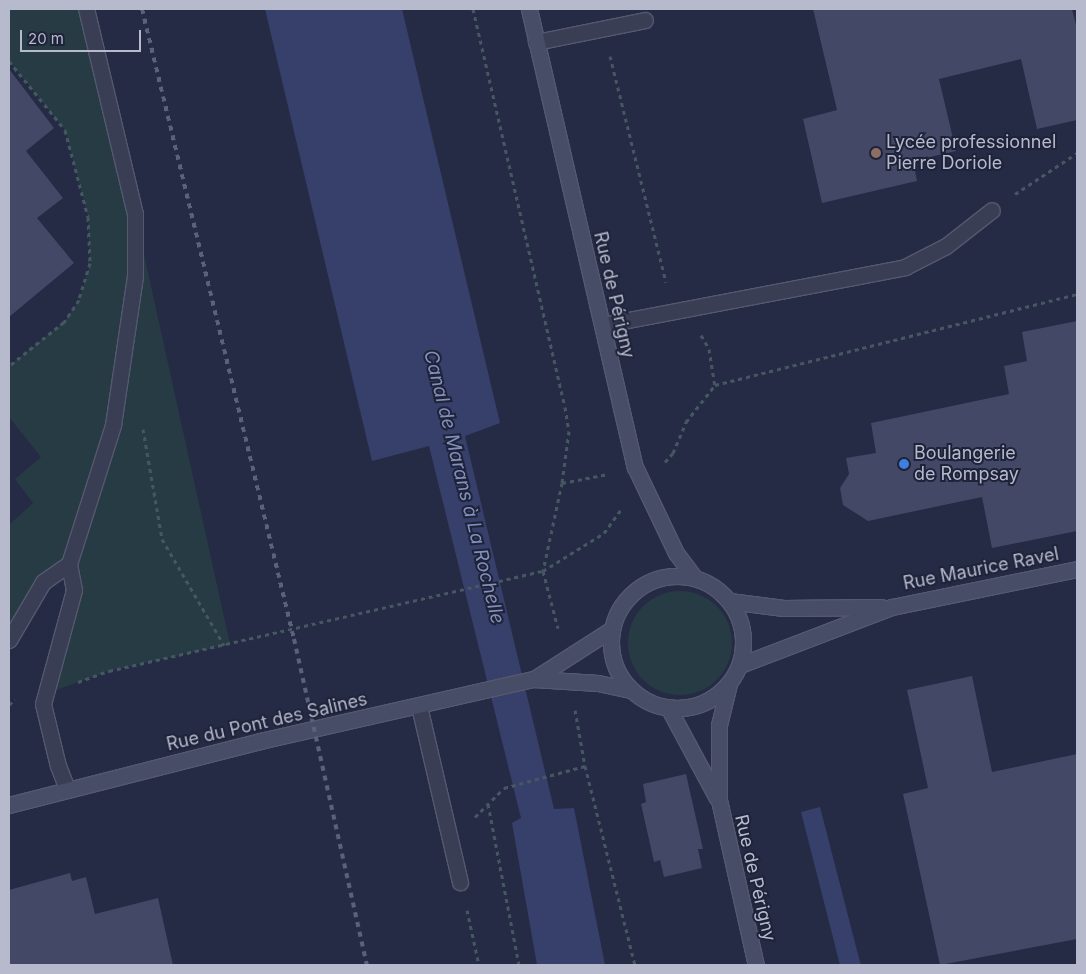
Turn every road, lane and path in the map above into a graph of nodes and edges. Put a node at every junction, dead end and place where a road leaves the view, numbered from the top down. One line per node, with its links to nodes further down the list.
1 (86, 9): 14 (street)
2 (472, 9): 22 (path)
3 (529, 9): 6 (street, Rue de Périgny)
4 (644, 20): 5 (street)
5 (604, 28): 6 (street); 11 (path)
6 (536, 42): 12 (street, Rue de Périgny)
7 (9, 61): 13 (path)
8 (1077, 153): 9 (path)
9 (992, 210): 11 (street)
10 (1077, 294): 11 (path)
11 (686, 310): 12 (street)
12 (602, 324): 17 (street, Rue de Périgny)
13 (9, 366)
14 (117, 404): 15 (street); 22 (path)
15 (69, 564): 21 (street); 26 (street)
16 (1077, 569): 19 (street, Rue Maurice Ravel)
17 (695, 578): 18 (street); 20 (street)
18 (729, 601): 19 (street, Rue Maurice Ravel); 23 (street)
19 (892, 607): 23 (street, Rue Maurice Ravel)
20 (612, 629): 24 (street, Rue du Pont des Salines); 27 (street)
21 (9, 640)
22 (224, 645): 26 (path)
23 (740, 665): 25 (street)
24 (534, 679): 27 (street, Rue du Pont des Salines); 29 (street, Rue du Pont des Salines)
25 (729, 684): 30 (street); 33 (street, Rue de Périgny)
26 (47, 690): 28 (path); 32 (street)
27 (631, 690): 30 (street)
28 (9, 706)
29 (419, 706): 32 (street, Rue du Pont des Salines); 36 (street)
30 (670, 709): 33 (street, Rue de Périgny)
31 (504, 788): 38 (path)
32 (67, 789): 35 (street, Rue du Pont des Salines)
33 (718, 800): 39 (street, Rue de Périgny)
34 (488, 804): 37 (path)
35 (9, 805)
36 (460, 882)
37 (519, 965)
38 (635, 965)
39 (756, 965)

